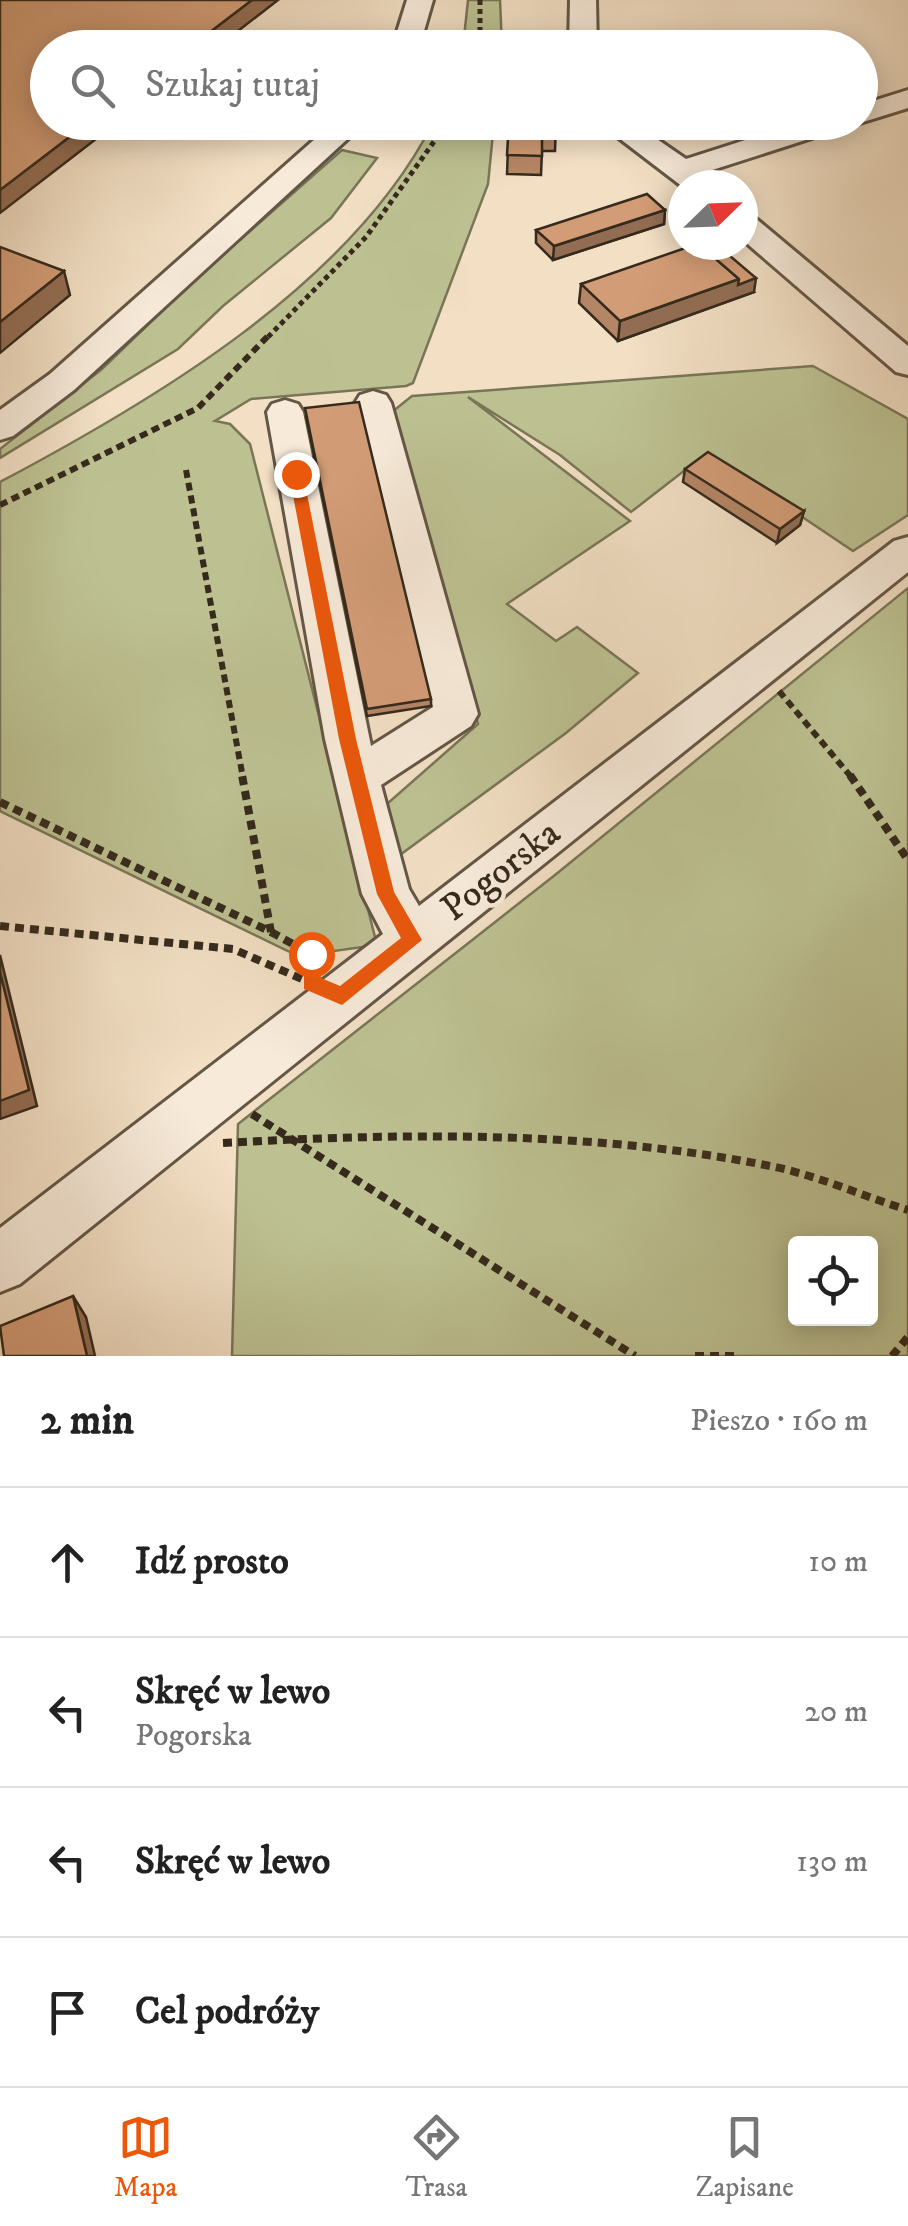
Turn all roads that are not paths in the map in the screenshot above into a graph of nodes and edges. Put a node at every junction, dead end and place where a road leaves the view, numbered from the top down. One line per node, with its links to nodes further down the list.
1 (420, 0): 3 (street)
2 (583, 0): 4 (street)
3 (411, 30)
4 (583, 30)
5 (908, 99): 6 (street)
6 (878, 108)
7 (332, 140): 16 (street)
8 (638, 140): 10 (street)
9 (786, 140): 11 (street)
10 (680, 170)
11 (708, 170)
12 (758, 237): 13 (street)
13 (908, 364)
14 (373, 402): 18 (street)
15 (285, 412): 18 (street)
16 (0, 428)
17 (908, 551): 19 (street, Pogorska)
18 (357, 778): 19 (street)
19 (412, 940): 20 (street, Pogorska)
20 (0, 1264)

